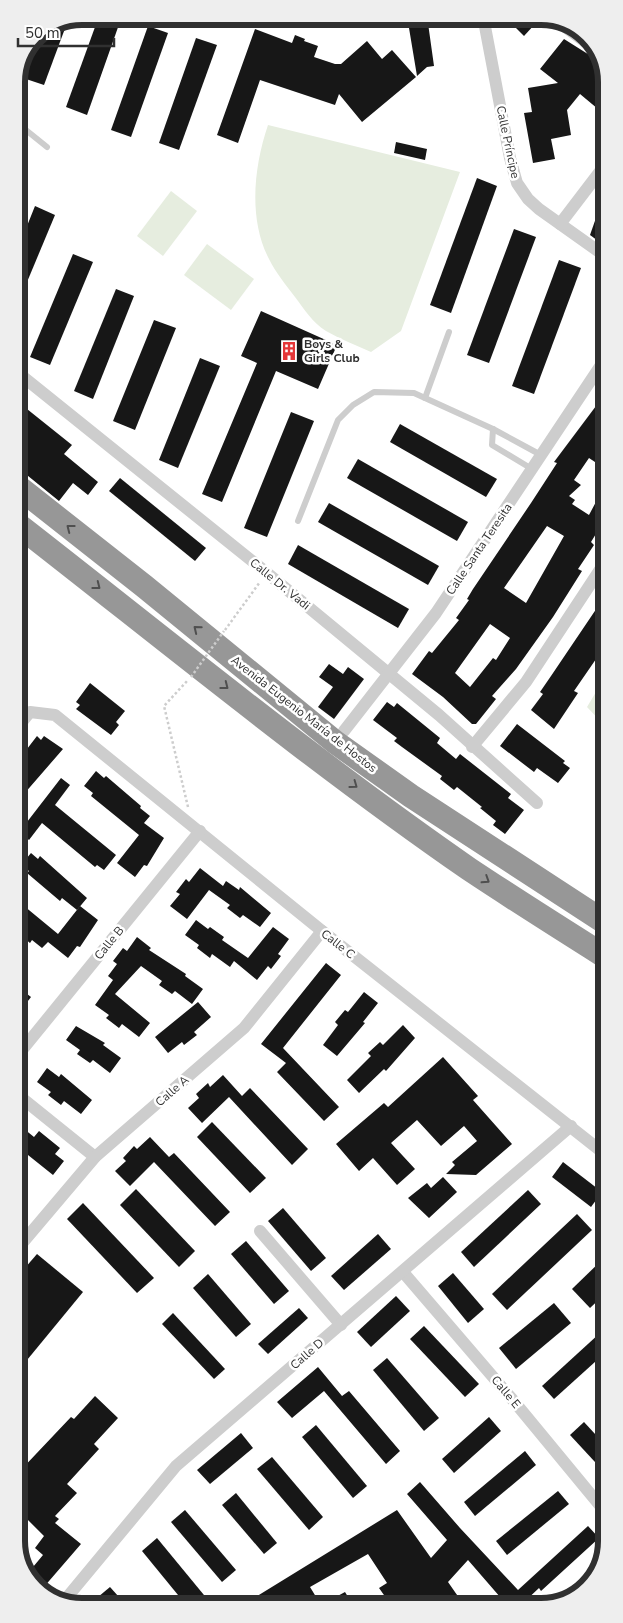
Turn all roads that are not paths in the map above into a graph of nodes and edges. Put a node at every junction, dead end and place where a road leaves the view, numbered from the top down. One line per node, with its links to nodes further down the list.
1 (486, 25): 5 (street, Calle Príncipe)
2 (25, 129): 3 (lane)
3 (47, 147)
4 (598, 176): 5 (street)
5 (560, 224): 6 (street, Calle Príncipe)
6 (598, 251)
7 (449, 332): 10 (lane)
8 (598, 370): 12 (street, Calle Santa Teresita)
9 (25, 378): 19 (street, Calle Dr. Vadi)
10 (425, 398): 11 (lane); 15 (lane)
11 (493, 429): 12 (lane); 13 (lane)
12 (541, 455): 13 (street, Calle Santa Teresita)
13 (532, 470): 19 (street, Calle Santa Teresita)
14 (25, 492): 18 (highway, Avenida Eugenio María de Hostos, one-way to 14)
15 (298, 521)
16 (25, 530): 28 (highway, Avenida Eugenio María de Hostos, one-way to 28)
17 (598, 573): 22 (street)
18 (225, 642): 21 (highway); 25 (highway, Avenida Eugenio María de Hostos)
19 (388, 673): 21 (street, Calle Santa Teresita); 22 (street, Calle Dr. Vadi)
20 (25, 718): 24 (street, Calle C)
21 (344, 731): 25 (highway)
22 (472, 747): 23 (street, Calle Dr. Vadi)
23 (537, 803)
24 (196, 828): 27 (street, Calle C); 29 (street, Calle B)
25 (548, 886): 26 (highway, Avenida Eugenio María de Hostos)
26 (598, 918)
27 (322, 931): 31 (street, Calle C); 33 (street, Calle A)
28 (598, 952)
29 (25, 1046)
30 (25, 1100): 33 (street)
31 (571, 1126): 32 (street, Calle C); 36 (street, Calle D)
32 (598, 1148)
33 (95, 1157): 35 (street, Calle A)
34 (260, 1230): 37 (street)
35 (25, 1240)
36 (403, 1272): 37 (street, Calle D); 38 (street, Calle E)
37 (341, 1325): 39 (street, Calle D)
38 (598, 1503)
39 (68, 1596)

